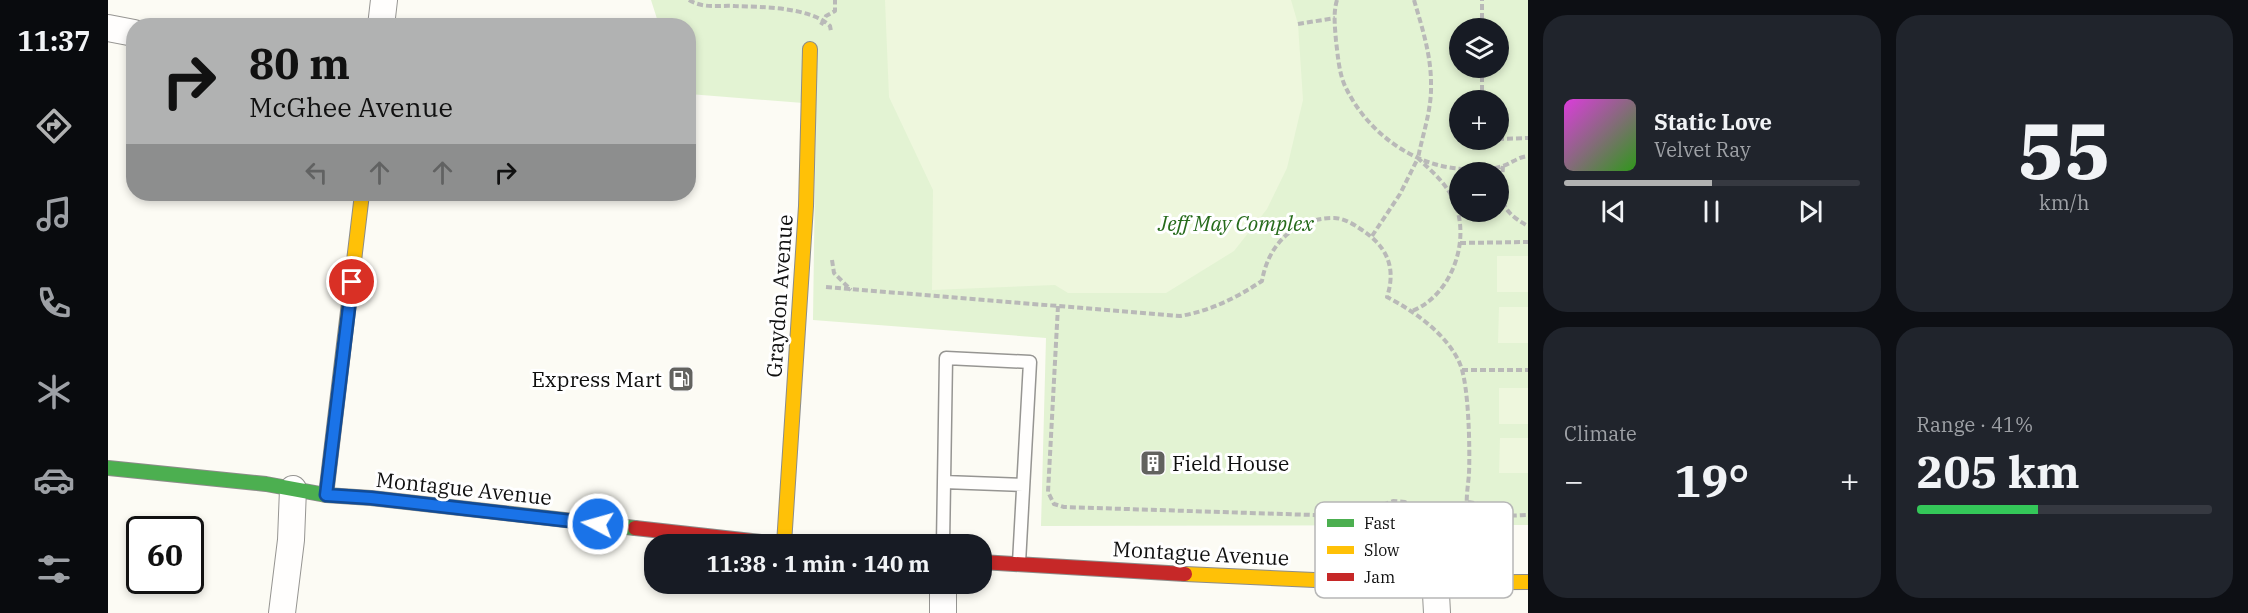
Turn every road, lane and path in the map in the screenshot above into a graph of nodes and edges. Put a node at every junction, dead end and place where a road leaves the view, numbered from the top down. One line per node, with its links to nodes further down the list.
1 (384, 0): 6 (street)
2 (835, 0): 12 (path)
3 (1337, 0): 7 (path)
4 (1414, 0): 17 (path)
5 (1482, 0): 8 (path)
6 (382, 18)
7 (1335, 18): 9 (path); 17 (path)
8 (1482, 18)
9 (1298, 24)
10 (108, 28): 11 (street)
11 (126, 31)
12 (821, 37)
13 (810, 50): 39 (main road, Graydon Avenue)
14 (1528, 138): 15 (path)
15 (1509, 139)
16 (1528, 156): 18 (path)
17 (1418, 158): 19 (path); 23 (path); 25 (path)
18 (1509, 162)
19 (1449, 167)
20 (361, 201): 35 (main road)
21 (1509, 213): 22 (path)
22 (1528, 226)
23 (1372, 236): 27 (path); 28 (path)
24 (1528, 242): 25 (path)
25 (1460, 243): 28 (path)
26 (821, 283): 27 (path)
27 (1058, 306): 37 (path)
28 (1411, 312): 29 (path)
29 (1462, 370): 30 (path); 36 (path)
30 (1528, 370)
31 (108, 468): 34 (main road, Montague Avenue)
32 (944, 482): 33 (lane); 33 (lane); 40 (lane)
33 (1023, 485): 42 (lane)
34 (293, 489): 35 (main road, Montague Avenue); 48 (street)
35 (326, 495): 38 (main road, Montague Avenue)
36 (1468, 502)
37 (1315, 515)
38 (693, 534)
39 (783, 534)
40 (943, 534)
41 (992, 563): 42 (main road, Montague Avenue)
42 (1019, 564): 43 (main road, Montague Avenue)
43 (1315, 579)
44 (1513, 582): 45 (main road, Montague Avenue)
45 (1528, 582)
46 (943, 594): 49 (street)
47 (1436, 598): 50 (street)
48 (282, 613)
49 (943, 613)
50 (1437, 613)

